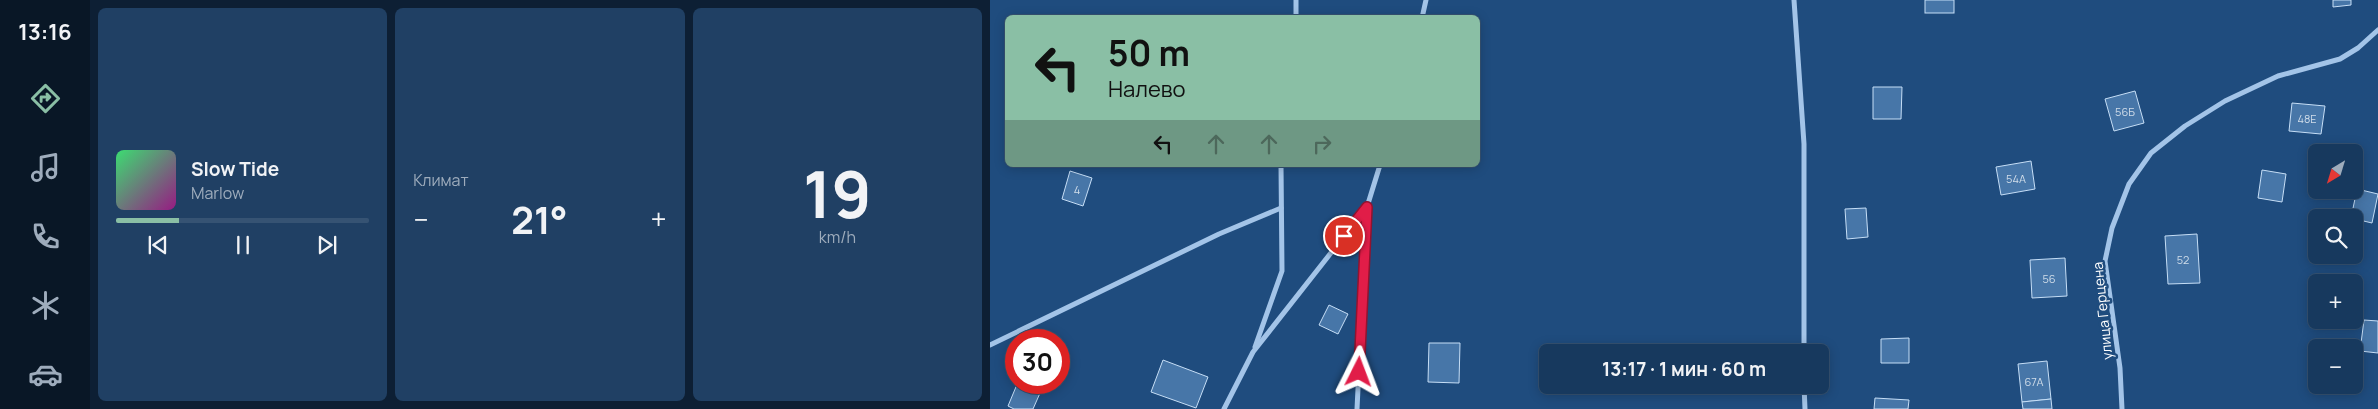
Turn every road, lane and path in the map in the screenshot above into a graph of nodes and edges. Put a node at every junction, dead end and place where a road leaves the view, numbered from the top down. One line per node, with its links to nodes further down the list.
1 (1296, 0): 4 (street)
2 (1426, 0): 5 (street)
3 (1794, 0): 11 (street)
4 (1296, 15)
5 (1423, 15)
6 (2378, 30): 18 (street, улица Герцена)
7 (1281, 167): 10 (street)
8 (1379, 167): 9 (street)
9 (1367, 207): 13 (street); 16 (street)
10 (1281, 208): 12 (street); 13 (street)
11 (1804, 344)
12 (990, 345)
13 (1253, 352): 15 (street)
14 (1804, 394): 17 (street)
15 (1224, 409)
16 (1357, 409)
17 (1805, 409)
18 (2122, 409)

